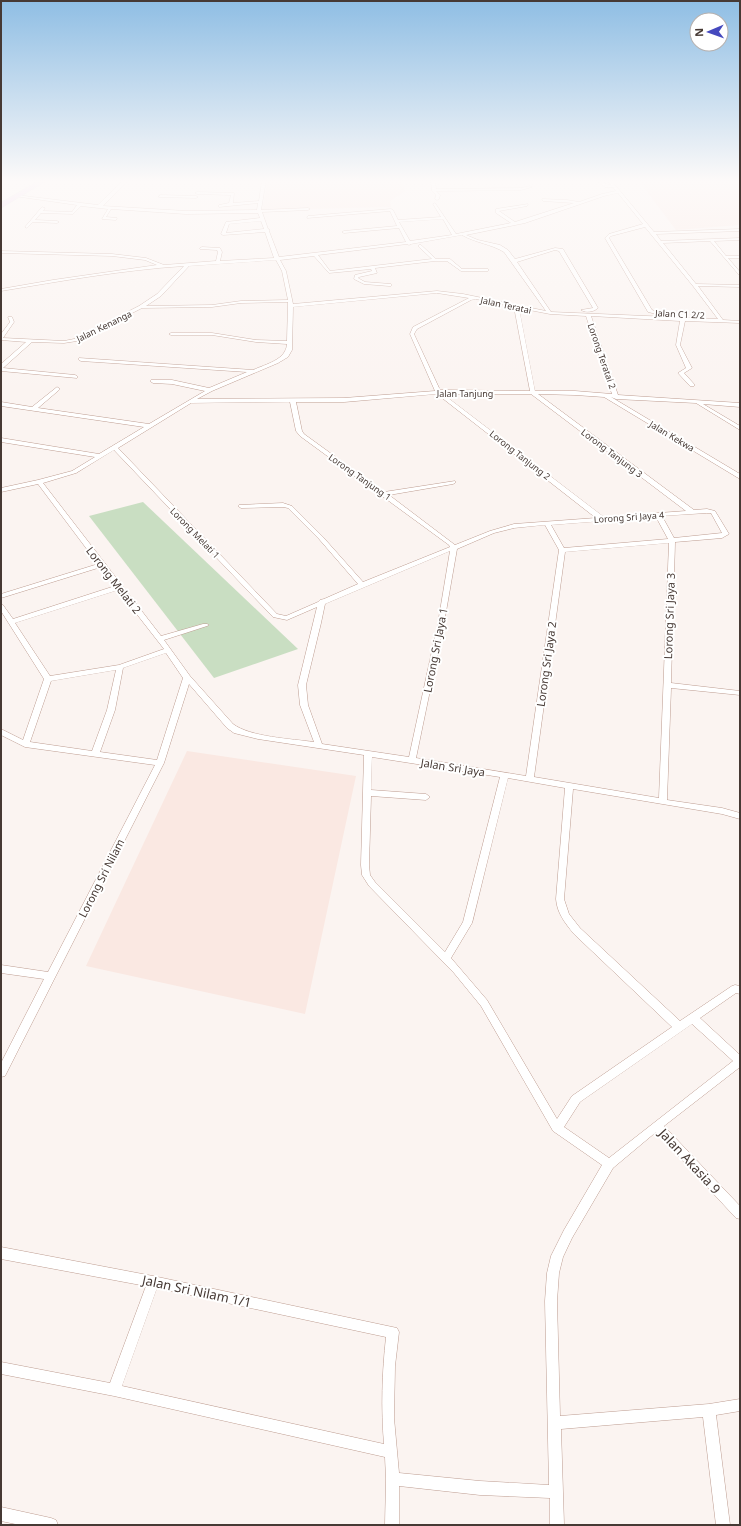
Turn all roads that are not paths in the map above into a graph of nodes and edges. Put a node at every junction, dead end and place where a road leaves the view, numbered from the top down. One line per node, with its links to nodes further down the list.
1 (219, 251): 19 (street)
2 (275, 251): 16 (street)
3 (354, 251): 13 (street)
4 (358, 251): 13 (street)
5 (426, 251): 17 (street)
6 (504, 251): 18 (street)
7 (547, 251): 18 (street)
8 (562, 251): 33 (street)
9 (615, 251): 35 (street, Jalan C1 2/2)
10 (667, 251): 26 (street)
11 (720, 251): 15 (street)
12 (1, 252): 21 (street)
13 (317, 256): 16 (street); 22 (street)
14 (740, 256): 15 (street)
15 (725, 257): 24 (street)
16 (277, 259): 19 (street); 30 (street)
17 (435, 260): 22 (street); 23 (street)
18 (514, 261): 33 (street)
19 (218, 262): 20 (street)
20 (188, 264): 21 (street); 32 (street, Jalan Kenanga)
21 (163, 266): 28 (street)
22 (372, 267): 25 (street)
23 (486, 270)
24 (740, 274)
25 (390, 285)
26 (695, 285): 27 (street); 35 (street)
27 (740, 286)
28 (1, 290)
29 (475, 298): 30 (street, Jalan Teratai); 31 (street, Jalan Teratai); 52 (street)
30 (291, 304): 32 (street, Jalan Teratai); 43 (street)
31 (516, 306): 33 (street, Jalan Teratai); 53 (street)
32 (141, 307): 42 (street, Jalan Kenanga)
33 (548, 310): 34 (street, Jalan Teratai)
34 (588, 315): 37 (street, Jalan Teratai); 55 (street, Lorong Teratai 2)
35 (719, 316): 38 (street)
36 (10, 318): 41 (street)
37 (683, 320): 38 (street, Jalan Teratai); 49 (street)
38 (722, 321): 39 (street, Jalan Teratai)
39 (740, 322)
40 (171, 334): 43 (street)
41 (1, 338): 42 (street, Jalan Kenanga)
42 (31, 340): 45 (street)
43 (289, 343): 46 (street)
44 (81, 359): 46 (street)
45 (1, 368): 47 (street)
46 (253, 371): 51 (street)
47 (75, 377)
48 (153, 381): 51 (street)
49 (692, 385)
50 (57, 389): 61 (street)
51 (210, 390): 57 (street)
52 (438, 392): 53 (street, Jalan Tanjung); 56 (street, Jalan Tanjung); 75 (street, Lorong Tanjung 2)
53 (533, 393): 54 (street, Jalan Tanjung); 73 (street, Lorong Tanjung 3)
54 (604, 396): 55 (street, Jalan Tanjung); 67 (street, Jalan Kekwa)
55 (616, 397): 58 (street, Jalan Tanjung)
56 (293, 400): 57 (street, Jalan Tanjung); 71 (street, Lorong Tanjung 1)
57 (190, 401): 62 (street)
58 (696, 402): 60 (street, Jalan Tanjung); 63 (street)
59 (1, 404): 61 (street)
60 (740, 405)
61 (34, 408): 62 (street)
62 (151, 426): 65 (street)
63 (740, 428)
64 (1, 440): 66 (street)
65 (114, 448): 66 (street); 86 (street, Lorong Melati 1)
66 (101, 456): 68 (street)
67 (740, 477)
68 (39, 482): 70 (street); 80 (street, Lorong Melati 2)
69 (453, 482): 71 (street)
70 (1, 490)
71 (384, 494): 78 (street, Lorong Tanjung 1)
72 (241, 506): 81 (street)
73 (692, 512): 74 (street, Lorong Sri Jaya 4); 77 (street, Lorong Sri Jaya 4)
74 (658, 514): 75 (street, Lorong Sri Jaya 4); 77 (street)
75 (602, 519): 76 (street, Lorong Sri Jaya 4)
76 (547, 523): 78 (street, Lorong Sri Jaya 4); 79 (street)
77 (672, 540): 79 (street); 94 (street, Lorong Sri Jaya 3)
78 (454, 549): 81 (street, Lorong Sri Jaya 4); 101 (street, Lorong Sri Jaya 1)
79 (562, 550): 104 (street, Lorong Sri Jaya 2)
80 (102, 564): 82 (street, Lorong Melati 2); 83 (street)
81 (362, 585): 84 (street, Lorong Sri Jaya 4)
82 (119, 587): 87 (street); 89 (street, Lorong Melati 2)
83 (1, 596)
84 (322, 601): 86 (street, Lorong Sri Jaya 4); 98 (street)
85 (1, 606): 87 (street)
86 (277, 617)
87 (11, 622): 93 (street)
88 (205, 625): 89 (street)
89 (160, 639): 90 (street, Lorong Melati 2)
90 (168, 650): 91 (street); 92 (street, Lorong Melati 2)
91 (120, 667): 93 (street); 99 (street)
92 (187, 678): 98 (street, Jalan Sri Jaya); 102 (street, Lorong Sri Nilam)
93 (48, 679): 97 (street)
94 (667, 685): 95 (street); 108 (street, Lorong Sri Jaya 3)
95 (740, 692)
96 (1, 732): 97 (street)
97 (25, 744): 99 (street)
98 (319, 746): 100 (street, Jalan Sri Jaya)
99 (95, 754): 102 (street)
100 (368, 754): 101 (street, Jalan Sri Jaya); 106 (street)
101 (412, 760): 103 (street, Jalan Sri Jaya)
102 (160, 763): 112 (street, Lorong Sri Nilam)
103 (505, 775): 104 (street, Jalan Sri Jaya); 110 (street)
104 (530, 779): 105 (street, Jalan Sri Jaya)
105 (569, 786): 108 (street, Jalan Sri Jaya); 115 (street)
106 (367, 793): 107 (street); 110 (street)
107 (426, 797)
108 (663, 802): 109 (street, Jalan Sri Jaya)
109 (740, 816)
110 (445, 959): 119 (street)
111 (1, 969): 112 (street)
112 (51, 976): 117 (street, Lorong Sri Nilam)
113 (740, 990): 114 (street)
114 (693, 1018): 115 (street); 116 (street)
115 (680, 1027): 119 (street)
116 (740, 1061): 118 (street)
117 (1, 1073)
118 (657, 1125): 120 (street); 121 (street, Jalan Akasia 9)
119 (557, 1128): 120 (street)
120 (609, 1164): 128 (street)
121 (740, 1214)
122 (1, 1253): 123 (street, Jalan Sri Nilam 1/1)
123 (152, 1282): 125 (street); 129 (street, Jalan Sri Nilam 1/1)
124 (1, 1368): 125 (street)
125 (114, 1390): 129 (street)
126 (740, 1405): 127 (street)
127 (709, 1410): 128 (street); 136 (street)
128 (554, 1423): 131 (street)
129 (390, 1452): 130 (street)
130 (393, 1479): 131 (street); 134 (street)
131 (556, 1492): 135 (street)
132 (1, 1514): 133 (street)
133 (51, 1525)
134 (392, 1525)
135 (557, 1525)
136 (723, 1525)

